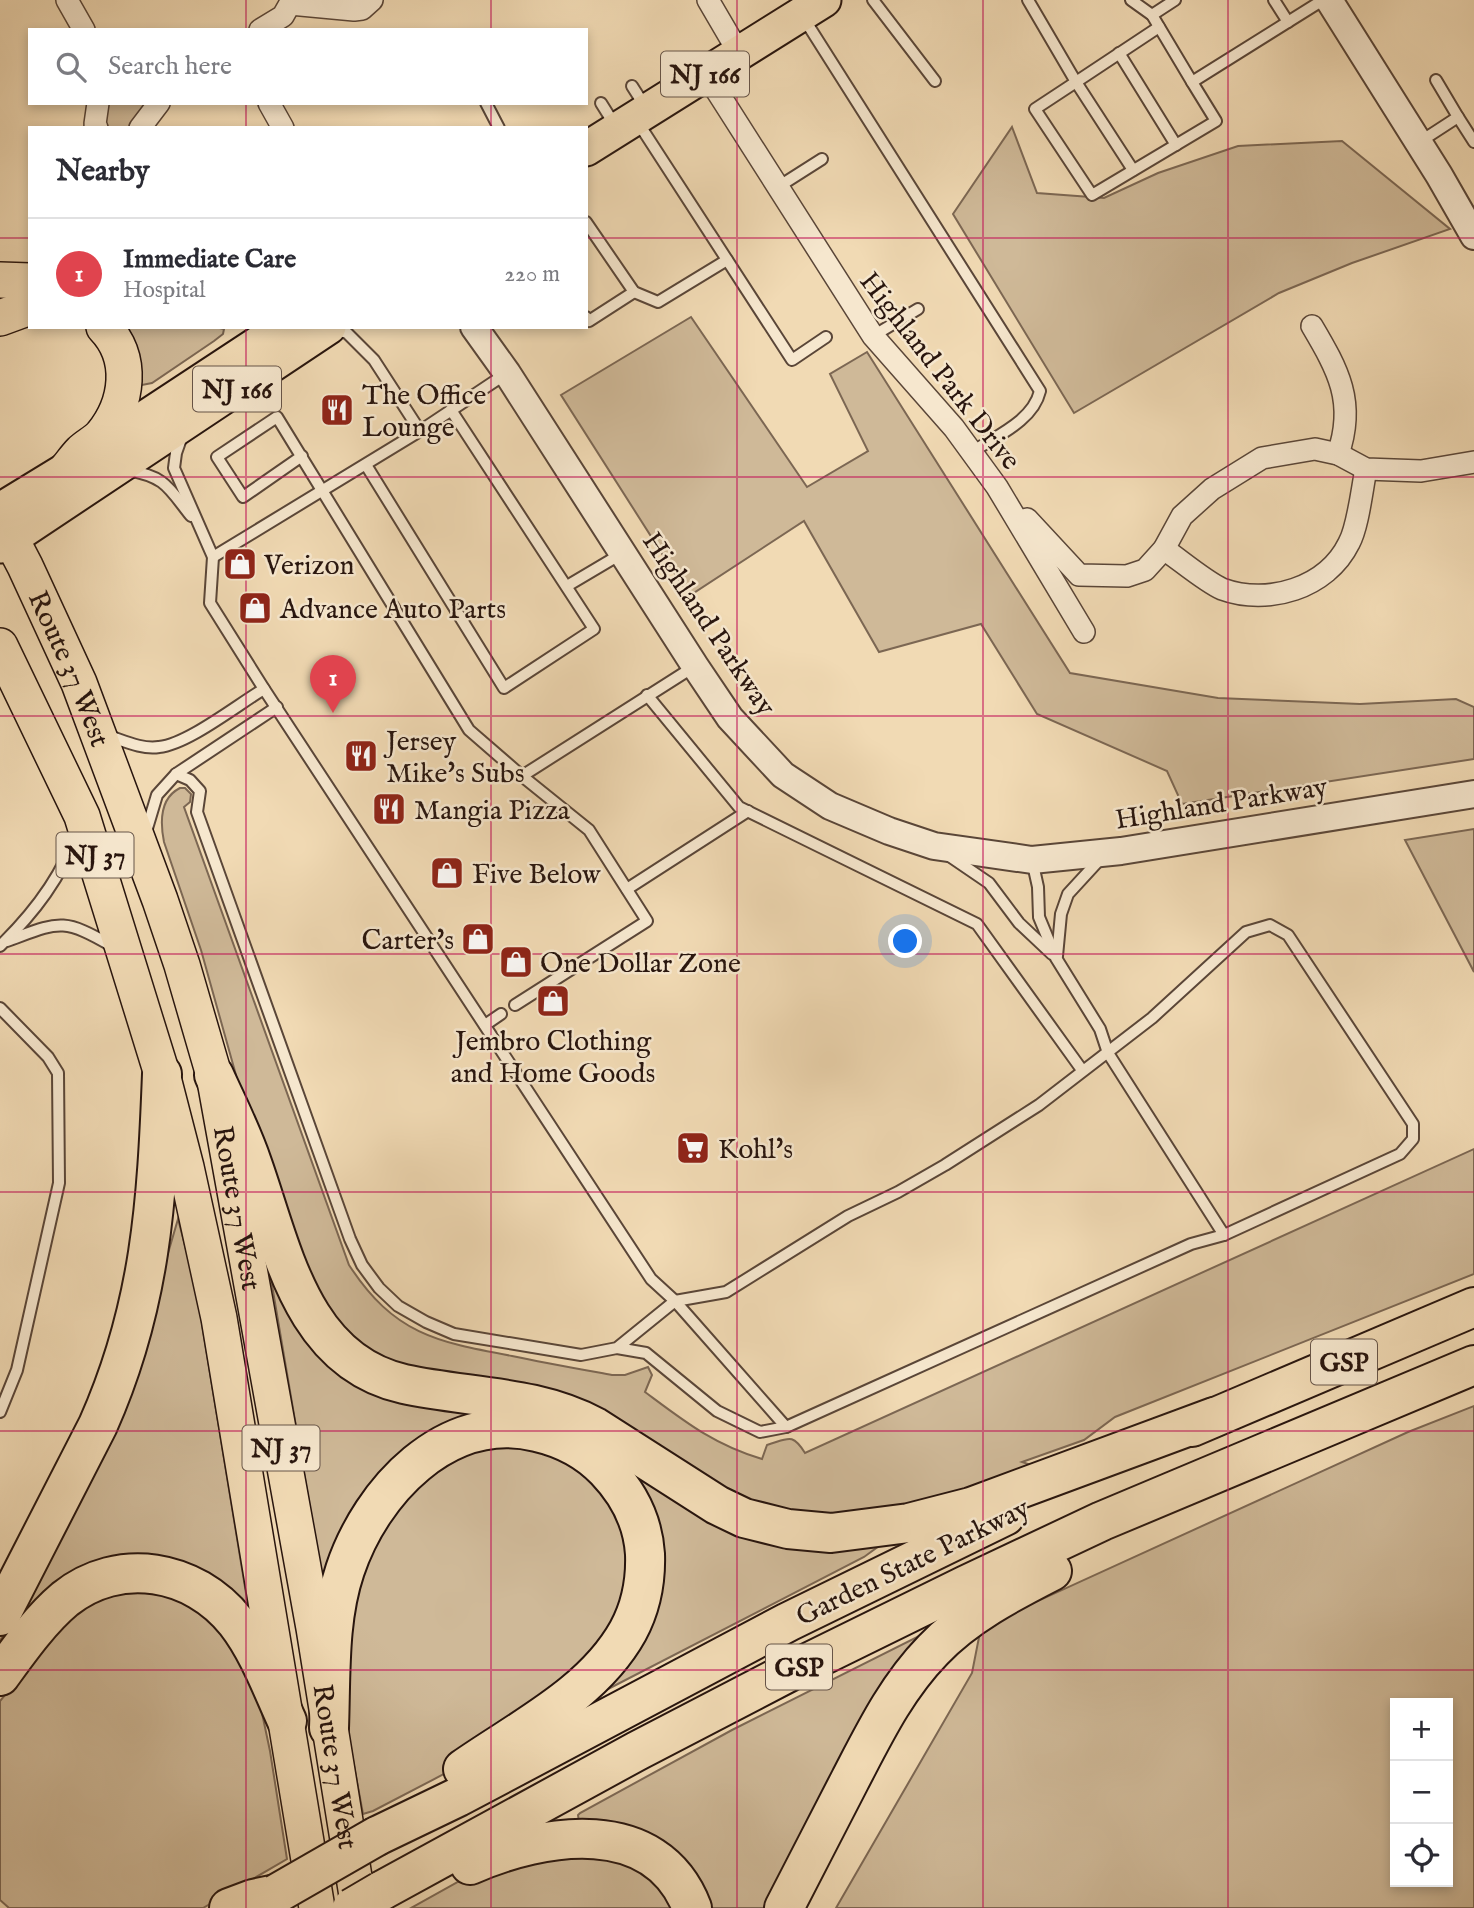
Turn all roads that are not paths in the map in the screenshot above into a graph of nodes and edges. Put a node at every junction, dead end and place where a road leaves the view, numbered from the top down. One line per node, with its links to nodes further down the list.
1 (66, 0): 16 (street)
2 (372, 0): 11 (street)
3 (708, 0): 18 (street)
4 (873, 0): 22 (lane)
5 (1028, 0): 23 (lane)
6 (1131, 0): 13 (lane)
7 (1175, 0): 13 (lane)
8 (1274, 0): 14 (lane)
9 (1323, 0): 14 (lane)
10 (1329, 0): 36 (street)
11 (291, 2): 17 (street)
12 (813, 7): 18 (main road, NJ 166); 64 (lane)
13 (1152, 15): 15 (lane)
14 (1288, 22): 24 (lane)
15 (1159, 27): 19 (lane); 24 (lane)
16 (83, 28)
17 (263, 28)
18 (739, 53): 20 (main road, NJ 166)
19 (1119, 53): 23 (lane); 37 (lane)
20 (706, 74): 29 (main road, NJ 166); 41 (street, Highland Park Drive)
21 (1436, 80): 30 (lane)
22 (935, 81)
23 (1076, 82): 40 (lane); 40 (lane)
24 (1192, 82): 37 (lane)
25 (98, 105): 31 (street)
26 (158, 105): 32 (street)
27 (270, 105): 33 (street)
28 (487, 105): 34 (lane)
29 (627, 109): 38 (main road, NJ 166); 44 (lane)
30 (1458, 117): 35 (lane); 36 (lane)
31 (96, 126)
32 (142, 126)
33 (282, 126)
34 (498, 126)
35 (1474, 142)
36 (1418, 143): 43 (street)
37 (1176, 145): 40 (lane)
38 (588, 147)
39 (822, 159): 41 (lane)
40 (1133, 170)
41 (778, 187): 59 (street, Highland Park Drive)
42 (588, 225): 47 (lane)
43 (1474, 236)
44 (727, 260): 47 (lane); 58 (lane)
45 (0, 280): 46 (highway)
46 (28, 281)
47 (634, 292): 51 (lane)
48 (28, 308): 50 (highway)
49 (918, 309): 59 (lane)
50 (0, 318)
51 (588, 320)
52 (1312, 326): 65 (street)
53 (106, 329): 69 (highway)
54 (280, 329): 69 (main road, NJ 166)
55 (326, 329): 62 (main road, NJ 166)
56 (335, 329): 63 (lane)
57 (475, 329): 60 (street, Highland Parkway)
58 (826, 337)
59 (873, 337): 64 (street, Highland Park Drive)
60 (507, 373): 61 (lane); 77 (street, Highland Parkway)
61 (451, 410): 63 (lane); 79 (lane)
62 (187, 423): 70 (main road, NJ 166); 75 (lane)
63 (420, 431): 68 (lane)
64 (972, 452): 72 (street, Highland Park Drive)
65 (1338, 454): 71 (street); 76 (street)
66 (302, 456): 66 (lane); 73 (lane)
67 (1474, 462): 71 (street)
68 (366, 465): 73 (lane); 79 (lane)
69 (67, 469): 74 (main road, NJ 166)
70 (118, 469): 74 (main road, NJ 166); 75 (lane)
71 (1366, 469): 76 (street)
72 (997, 487): 76 (street); 80 (street, Highland Park Drive)
73 (324, 491): 78 (lane); 90 (lane)
74 (3, 528): 88 (highway, Route 37 West / NJ 37)
75 (202, 531): 78 (lane)
76 (1164, 549)
77 (623, 552): 79 (lane); 82 (street, Highland Parkway)
78 (213, 557): 83 (lane)
79 (567, 586)
80 (1084, 632)
81 (0, 646): 93 (highway, Route 37 West / NJ 37)
82 (695, 666): 85 (lane); 94 (street, Highland Parkway)
83 (264, 689): 86 (lane); 88 (lane)
84 (0, 693): 87 (highway)
85 (647, 695): 90 (lane); 92 (lane)
86 (277, 707): 89 (lane); 105 (lane)
87 (0, 709)
88 (95, 731): 95 (highway, Route 37 West / NJ 37)
89 (176, 774): 95 (lane); 113 (lane)
90 (522, 776): 98 (lane)
91 (1474, 794): 96 (street, Highland Parkway)
92 (748, 811): 98 (lane); 107 (lane)
93 (82, 816): 99 (lane); 100 (highway, Route 37 West / NJ 37)
94 (934, 846): 97 (street, Highland Parkway); 101 (lane)
95 (141, 848): 109 (highway, Route 37 West / NJ 37)
96 (1106, 852): 97 (street, Highland Parkway); 101 (lane)
97 (1032, 860): 101 (lane)
98 (627, 889): 102 (lane)
99 (2, 944): 100 (lane)
100 (126, 954): 108 (highway, Route 37 West / NJ 37)
101 (1056, 958): 106 (lane)
102 (515, 1006)
103 (0, 1008): 115 (lane)
104 (501, 1014): 105 (lane)
105 (485, 1025): 111 (lane)
106 (1108, 1053): 107 (lane); 110 (lane); 110 (lane)
107 (1082, 1070): 111 (lane)
108 (162, 1074): 119 (highway); 121 (highway, Route 37 West / NJ 37)
109 (214, 1075): 116 (highway); 122 (highway, Route 37 West / NJ 37)
110 (1224, 1235): 117 (lane)
111 (675, 1301): 113 (lane); 117 (lane)
112 (1474, 1307): 116 (highway, Garden State Parkway / GSP)
113 (617, 1348): 117 (lane)
114 (1474, 1366): 118 (highway, Garden State Parkway / GSP)
115 (0, 1412)
116 (1214, 1416): 123 (highway, Garden State Parkway / GSP)
117 (786, 1427)
118 (1230, 1469): 125 (highway, Garden State Parkway / GSP); 129 (highway)
119 (0, 1616)
120 (0, 1676): 121 (highway)
121 (287, 1721): 127 (highway, Route 37 West / NJ 37)
122 (329, 1728): 123 (highway); 125 (highway, Route 37 West / NJ 37)
123 (377, 1836): 124 (highway, Garden State Parkway / GSP, bridge)
124 (265, 1901): 126 (highway, Garden State Parkway)
125 (364, 1902): 128 (highway)
126 (229, 1908)
127 (317, 1908)
128 (692, 1908)
129 (784, 1908)

